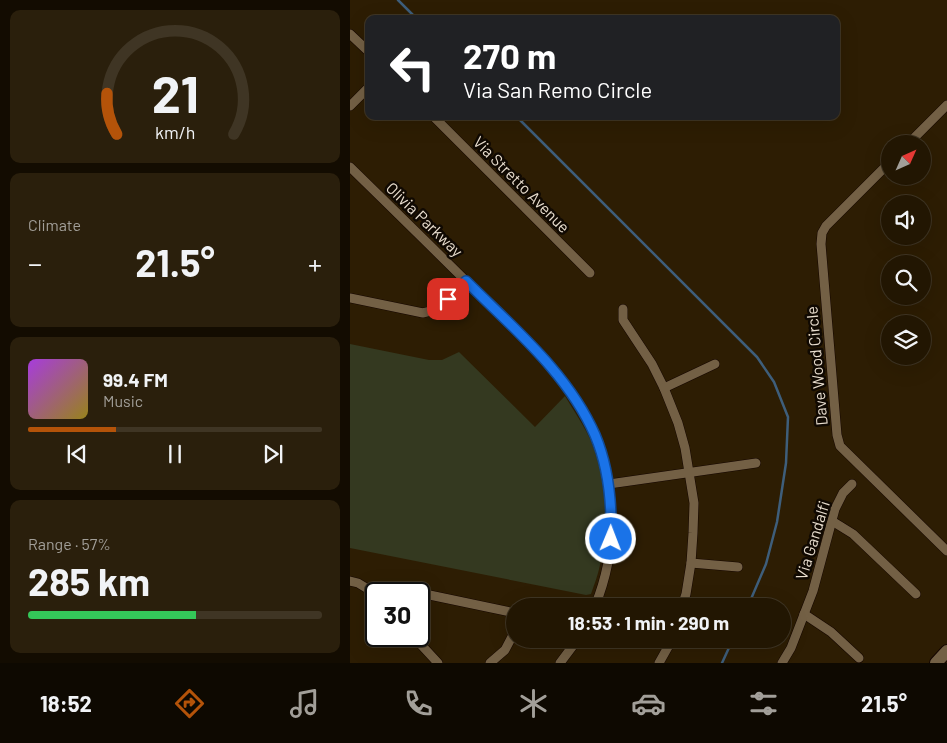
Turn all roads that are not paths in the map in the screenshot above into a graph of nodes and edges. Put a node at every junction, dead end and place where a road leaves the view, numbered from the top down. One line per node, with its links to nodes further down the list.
1 (350, 34): 2 (street)
2 (365, 48)
3 (365, 91): 5 (street)
4 (947, 105): 7 (street)
5 (350, 106)
6 (437, 120): 10 (street, Via Stretto Avenue)
7 (917, 135)
8 (350, 167): 11 (street, Olivia Parkway)
9 (881, 171): 21 (street, Dave Wood Circle)
10 (590, 273)
11 (466, 281): 12 (street); 18 (street, Olivia Parkway)
12 (350, 298)
13 (623, 309): 15 (street)
14 (715, 364): 15 (street)
15 (664, 388): 17 (street)
16 (756, 463): 17 (street)
17 (690, 472): 18 (street); 22 (street)
18 (609, 484): 28 (street, Olivia Parkway)
19 (852, 484): 20 (street, Via Gandalfi)
20 (832, 521): 27 (street); 31 (street, Via Gandalfi)
21 (947, 551)
22 (691, 563): 23 (street); 29 (street)
23 (738, 566)
24 (350, 581): 25 (street)
25 (365, 587)
26 (430, 594): 30 (street)
27 (916, 594)
28 (597, 598)
29 (685, 598)
30 (506, 610)
31 (804, 614): 37 (street); 42 (street, Via Gandalfi)
32 (423, 647): 38 (street)
33 (506, 648): 39 (street)
34 (571, 648): 40 (street)
35 (667, 648): 41 (street)
36 (947, 651): 43 (main road)
37 (859, 658)
38 (438, 663)
39 (490, 663)
40 (560, 663)
41 (659, 663)
42 (782, 663)
43 (936, 663)

